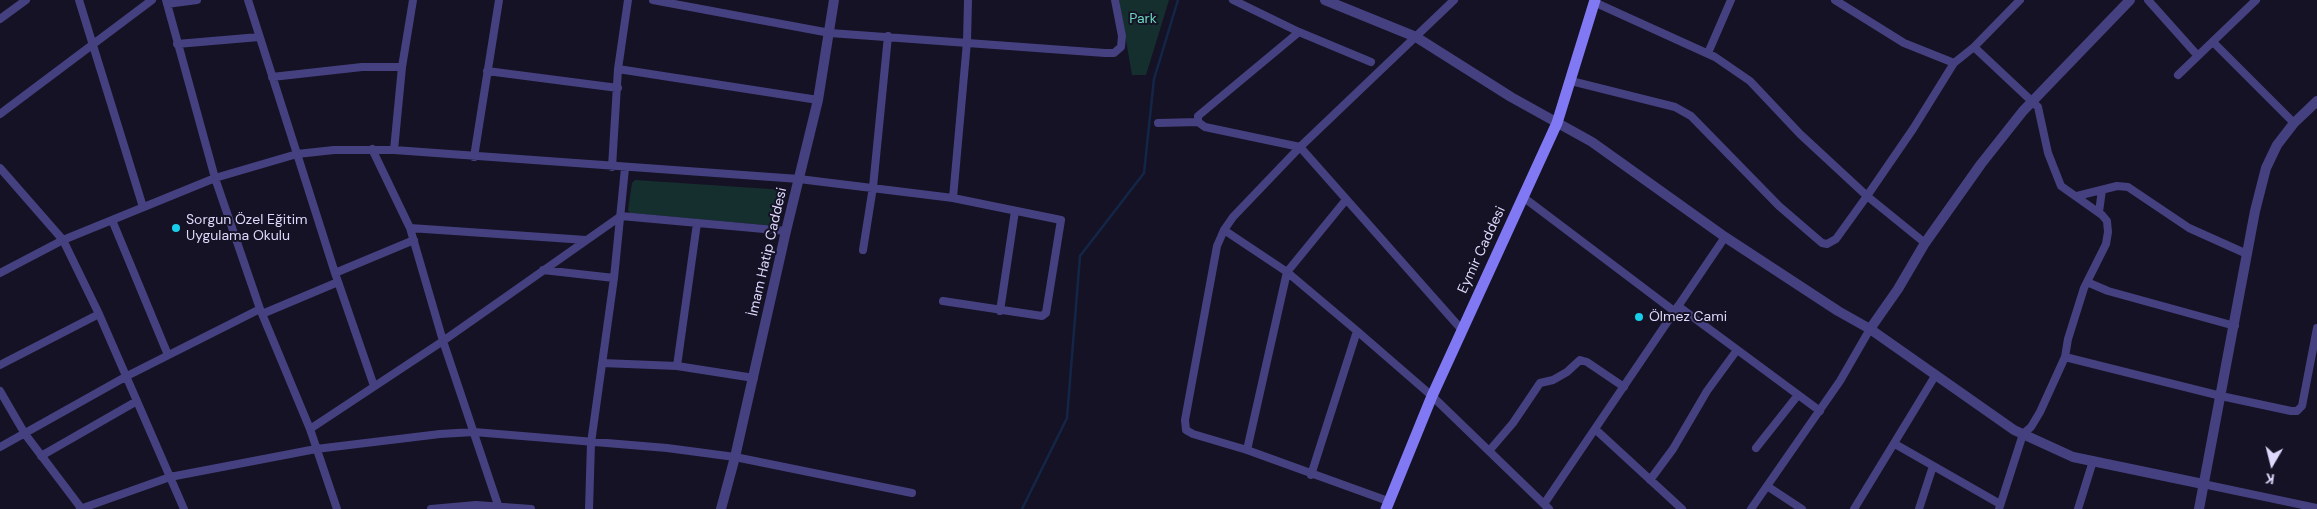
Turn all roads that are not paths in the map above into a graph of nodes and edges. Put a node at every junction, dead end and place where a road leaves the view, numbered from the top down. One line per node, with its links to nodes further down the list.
1 (26, 0): 25 (street)
2 (79, 0): 34 (street)
3 (152, 0): 34 (street)
4 (197, 0): 23 (street)
5 (248, 0): 29 (street)
6 (412, 0): 40 (street)
7 (498, 0): 42 (street)
8 (628, 0): 41 (street)
9 (653, 0): 24 (street)
10 (834, 0): 27 (street, İmam Hatip Caddesi)
11 (968, 0): 31 (street)
12 (1115, 0): 31 (street)
13 (1233, 0): 26 (street)
14 (1325, 0): 30 (street)
15 (1454, 0): 30 (street)
16 (1731, 0): 36 (street)
17 (1835, 0): 39 (street)
18 (2020, 0): 35 (street)
19 (2130, 0): 48 (street)
20 (2148, 0): 37 (street)
21 (2256, 0): 32 (street)
22 (1594, 1): 36 (street); 45 (main road, Eymir Caddesi)
23 (166, 2): 33 (street)
24 (693, 4): 27 (street)
25 (0, 19)
26 (1299, 32): 38 (street); 51 (street)
27 (830, 33): 28 (street); 47 (street, İmam Hatip Caddesi)
28 (888, 36): 31 (street); 65 (street)
29 (259, 37): 33 (street); 44 (street)
30 (1416, 37): 53 (street); 55 (street)
31 (967, 42): 70 (street)
32 (2213, 42): 37 (street); 54 (street)
33 (177, 44): 63 (street)
34 (92, 45): 50 (street); 72 (street)
35 (1974, 47): 39 (street); 48 (street)
36 (1708, 53): 67 (street)
37 (2198, 56): 43 (street)
38 (1371, 62)
39 (1954, 63): 67 (street)
40 (402, 67): 44 (street); 57 (street)
41 (618, 69): 46 (street); 47 (street)
42 (486, 72): 46 (street); 59 (street)
43 (2178, 75)
44 (272, 77): 58 (street)
45 (1571, 81): 53 (main road, Eymir Caddesi); 67 (street)
46 (618, 88): 60 (street)
47 (818, 100): 64 (street, İmam Hatip Caddesi)
48 (2032, 101): 68 (street); 85 (street)
49 (2317, 101): 54 (street)
50 (0, 114)
51 (1198, 122): 52 (street); 55 (street)
52 (1158, 123)
53 (1557, 123): 69 (main road, Eymir Caddesi); 81 (street)
54 (2294, 123): 87 (street)
55 (1300, 147): 71 (street); 79 (street)
56 (372, 149): 57 (street); 58 (street); 78 (street)
57 (394, 150): 59 (street)
58 (297, 154): 63 (street); 91 (street)
59 (474, 157): 60 (street)
60 (612, 167): 62 (street)
61 (0, 168): 82 (street)
62 (625, 168): 64 (street); 75 (street)
63 (215, 178): 72 (street); 97 (street)
64 (800, 180): 65 (street); 80 (street, İmam Hatip Caddesi)
65 (873, 187): 70 (street); 86 (street)
66 (2102, 190): 68 (street); 74 (street); 87 (street)
67 (1867, 196): 85 (street)
68 (2077, 196): 74 (street)
69 (1523, 197): 96 (street); 103 (main road, Eymir Caddesi)
70 (953, 198): 73 (street)
71 (1345, 201): 89 (street); 103 (street)
72 (143, 207): 76 (street)
73 (1015, 211): 98 (street); 98 (street)
74 (2099, 212): 94 (street)
75 (621, 216): 77 (street); 84 (street); 92 (street)
76 (112, 220): 82 (street); 107 (street)
77 (697, 223): 80 (street); 111 (street)
78 (410, 228): 83 (street); 84 (street)
79 (1224, 230): 89 (street); 133 (street)
80 (786, 231): 114 (street, İmam Hatip Caddesi)
81 (1725, 237): 96 (street); 102 (street)
82 (64, 240): 90 (street); 99 (street)
83 (414, 240): 91 (street); 105 (street)
84 (586, 240): 88 (street)
85 (1925, 243): 102 (street)
86 (863, 250)
87 (2247, 254): 100 (street)
88 (544, 270): 92 (street); 105 (street)
89 (1287, 272): 104 (street); 133 (street)
90 (0, 273)
91 (335, 273): 93 (street)
92 (614, 278): 109 (street)
93 (338, 282): 97 (street); 115 (street)
94 (2087, 282): 100 (street); 108 (street)
95 (943, 300): 98 (street)
96 (1676, 309): 106 (street); 116 (street)
97 (261, 311): 107 (street); 123 (street)
98 (1000, 311)
99 (99, 314): 110 (street); 112 (street)
100 (2235, 326): 120 (street)
101 (2317, 328): 120 (street)
102 (1870, 329): 113 (street); 122 (street)
103 (1462, 330): 119 (main road, Eymir Caddesi)
104 (1357, 331): 119 (street); 139 (street)
105 (443, 340): 115 (street); 125 (street)
106 (1737, 350): 118 (street); 141 (street)
107 (168, 355): 112 (street)
108 (2065, 357): 120 (street); 127 (street)
109 (602, 362): 111 (street); 128 (street)
110 (0, 365)
111 (678, 366): 114 (street)
112 (127, 376): 121 (street); 126 (street)
113 (1935, 376): 127 (street); 129 (street)
114 (754, 378): 136 (street, İmam Hatip Caddesi)
115 (374, 386): 123 (street)
116 (1624, 386): 124 (street); 134 (street)
117 (0, 391): 126 (street)
118 (1798, 395): 122 (street); 131 (street)
119 (1432, 396): 134 (street); 146 (main road, Eymir Caddesi)
120 (2221, 396): 142 (street)
121 (137, 401): 135 (street); 140 (street)
122 (1820, 411): 143 (street)
123 (310, 429): 132 (street)
124 (1595, 429): 141 (street); 148 (street)
125 (474, 432): 128 (street); 132 (street); 145 (street)
126 (25, 434): 130 (street); 135 (street)
127 (2022, 434): 137 (street); 149 (street)
128 (591, 443): 136 (street); 156 (street)
129 (1895, 444): 138 (street); 161 (street)
130 (0, 447)
131 (1756, 448)
132 (316, 450): 140 (street); 153 (street)
133 (1246, 450): 139 (street)
134 (1488, 451): 148 (street)
135 (41, 456): 151 (street)
136 (735, 457): 144 (street); 157 (street, İmam Hatip Caddesi)
137 (2093, 461): 142 (street); 163 (street)
138 (1933, 466): 149 (street); 162 (street)
139 (1311, 475): 146 (street)
140 (170, 477): 151 (street); 152 (street)
141 (1650, 480): 158 (street)
142 (2204, 484): 147 (street); 164 (street)
143 (1767, 486): 159 (street); 160 (street)
144 (912, 493)
145 (498, 505): 154 (street); 155 (street)
146 (1387, 505)
147 (2284, 505): 150 (street)
148 (1546, 506)
149 (1999, 507)
150 (2317, 508)
151 (80, 509)
152 (184, 509)
153 (337, 509)
154 (431, 509)
155 (532, 509)
156 (589, 509)
157 (721, 509)
158 (1682, 509)
159 (1751, 509)
160 (1802, 509)
161 (1854, 509)
162 (1919, 509)
163 (2078, 509)
164 (2199, 509)

